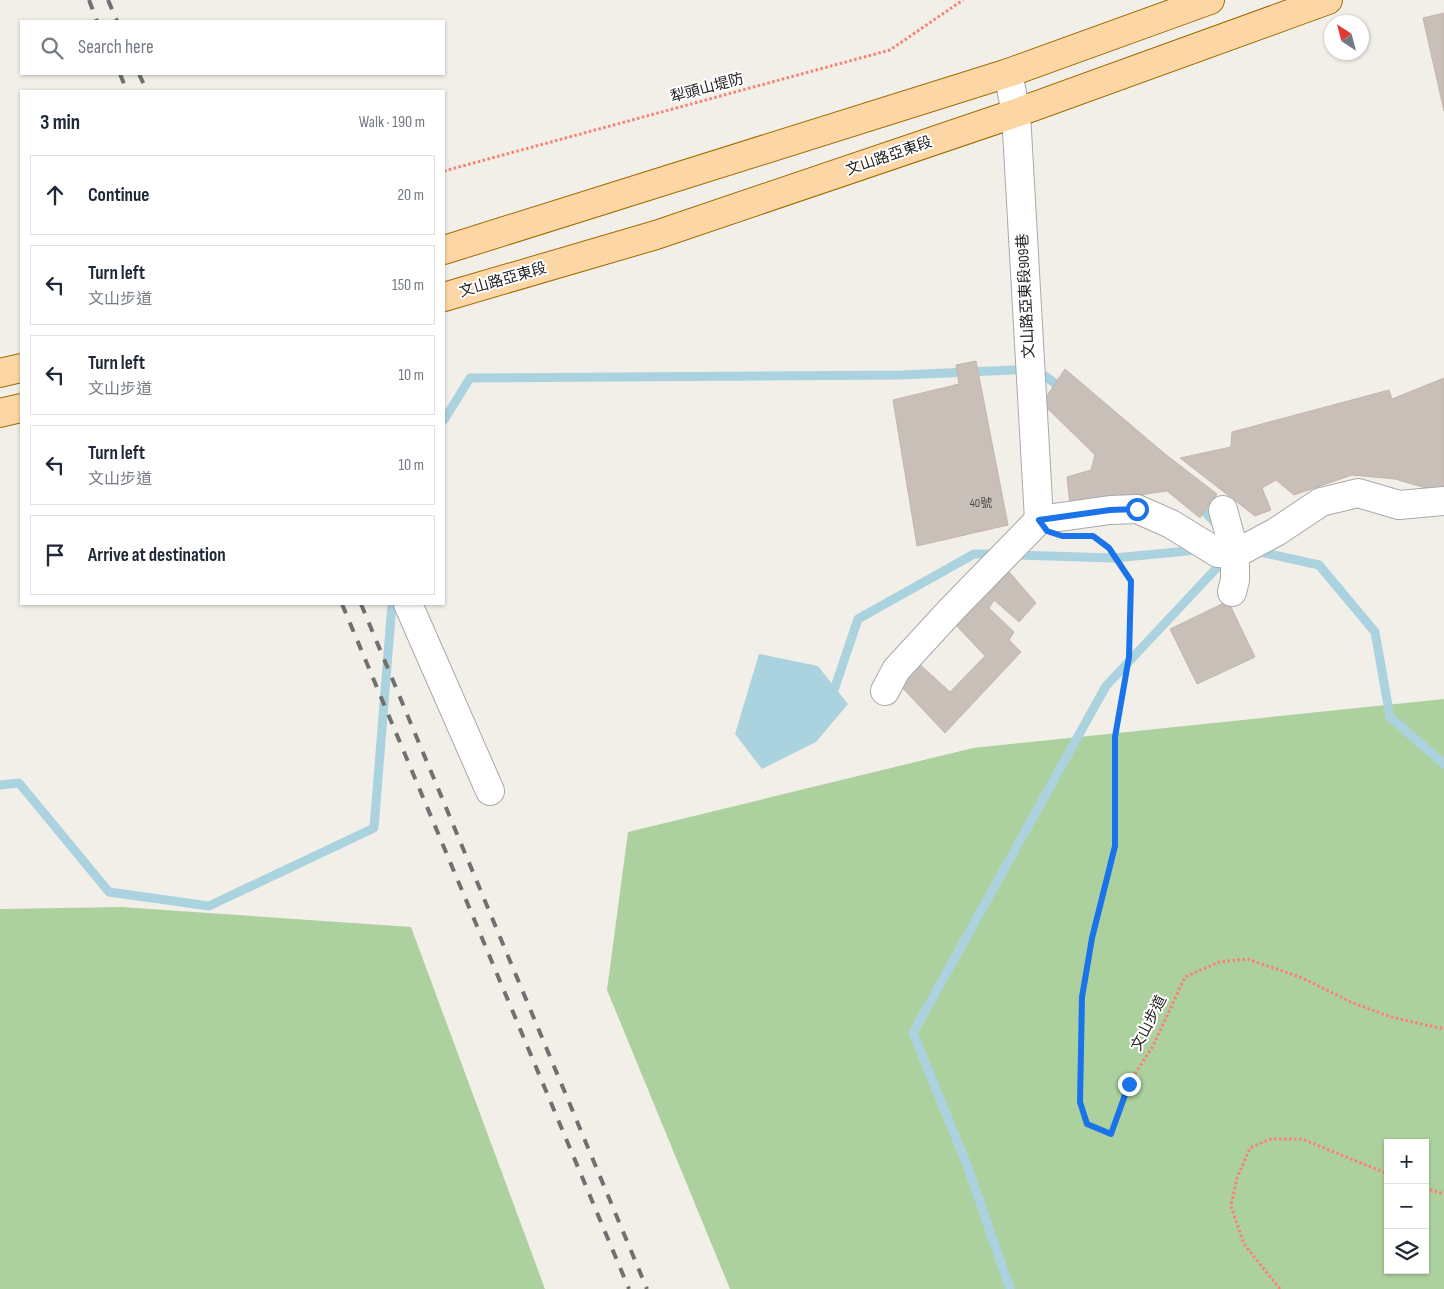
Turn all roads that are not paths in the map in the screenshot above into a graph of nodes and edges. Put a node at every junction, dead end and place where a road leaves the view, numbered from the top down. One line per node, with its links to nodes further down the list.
1 (1210, 0): 3 (main road)
2 (1328, 0): 5 (main road, 文山路亞東段)
3 (1183, 6): 4 (main road)
4 (1008, 73): 5 (street, 文山路亞東段909巷); 6 (main road)
5 (1016, 113): 7 (main road, 文山路亞東段); 14 (street, 文山路亞東段909巷)
6 (445, 250)
7 (445, 297)
8 (20, 368): 9 (main road)
9 (0, 373)
10 (20, 408): 11 (main road)
11 (0, 413)
12 (1444, 501): 15 (street)
13 (1223, 510): 15 (street)
14 (1039, 520): 15 (street); 18 (street)
15 (1235, 554): 16 (street)
16 (1232, 592)
17 (408, 605): 19 (street)
18 (884, 691)
19 (490, 791)

